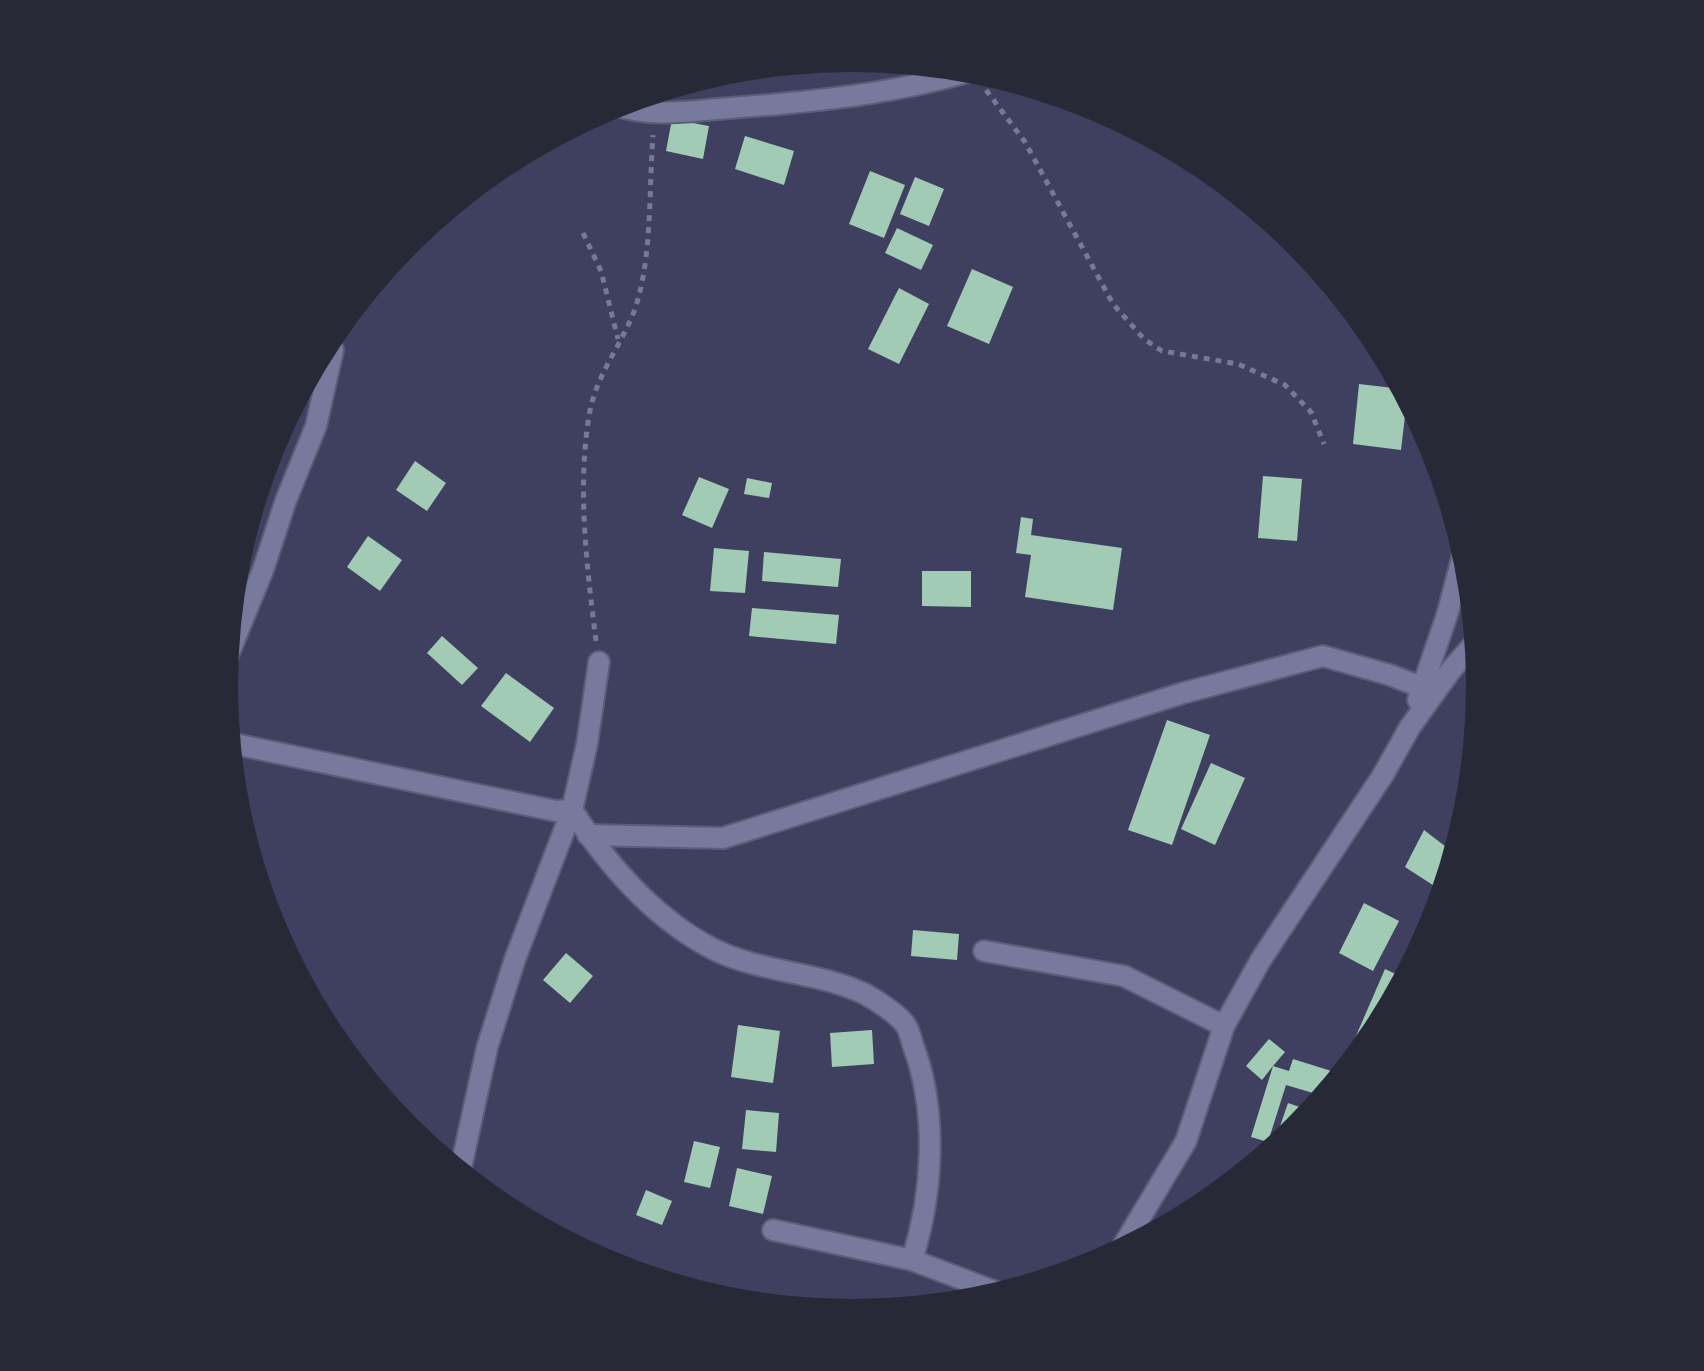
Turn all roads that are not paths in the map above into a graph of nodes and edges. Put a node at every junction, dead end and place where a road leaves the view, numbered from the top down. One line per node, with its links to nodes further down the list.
1 (939, 78): 2 (street)
2 (639, 111)
3 (330, 365): 5 (street)
4 (1456, 580): 8 (street)
5 (242, 620)
6 (1464, 655): 9 (street)
7 (599, 662): 11 (street)
8 (1421, 687): 9 (street); 12 (street)
9 (1410, 727): 14 (street)
10 (242, 745): 11 (street)
11 (572, 810): 12 (street); 15 (street)
12 (588, 835): 18 (street)
13 (984, 951): 14 (street)
14 (1224, 1026): 17 (street)
15 (463, 1159)
16 (773, 1230): 18 (street)
17 (1132, 1231)
18 (912, 1260): 19 (street)
19 (979, 1285)

